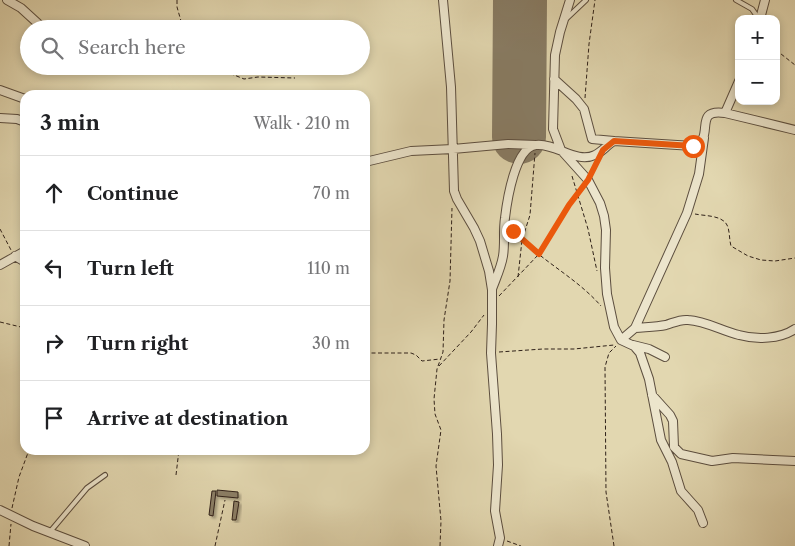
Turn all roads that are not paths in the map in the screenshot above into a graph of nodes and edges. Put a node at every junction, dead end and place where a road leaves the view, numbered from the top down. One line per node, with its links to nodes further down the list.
1 (7, 0): 9 (street)
2 (443, 0): 22 (street)
3 (570, 0): 10 (street)
4 (586, 0): 10 (lane)
5 (736, 0): 7 (lane)
6 (765, 0): 8 (street)
7 (756, 15)
8 (760, 15)
9 (34, 20)
10 (563, 21): 11 (street)
11 (554, 79): 20 (street); 23 (street)
12 (0, 90): 14 (street)
13 (735, 90): 15 (street)
14 (20, 97)
15 (725, 113): 18 (street); 19 (street)
16 (0, 118): 17 (street)
17 (20, 120)
18 (795, 130)
19 (705, 136): 20 (street); 30 (street)
20 (614, 141): 23 (street)
21 (536, 145): 22 (street); 23 (street); 29 (street)
22 (453, 150): 24 (street); 29 (street)
23 (561, 150): 32 (street)
24 (370, 161)
25 (20, 254): 26 (street)
26 (15, 256): 27 (street); 28 (street)
27 (20, 259)
28 (0, 265)
29 (492, 290): 41 (street)
30 (635, 328): 31 (street); 32 (street)
31 (795, 329)
32 (621, 340): 33 (street)
33 (631, 344): 34 (street); 35 (street)
34 (665, 357)
35 (652, 395): 36 (street); 39 (street)
36 (795, 461)
37 (105, 476): 40 (lane)
38 (0, 510): 40 (street)
39 (703, 523)
40 (49, 533): 42 (street)
41 (499, 542)
42 (71, 544): 43 (street)
43 (85, 546)

